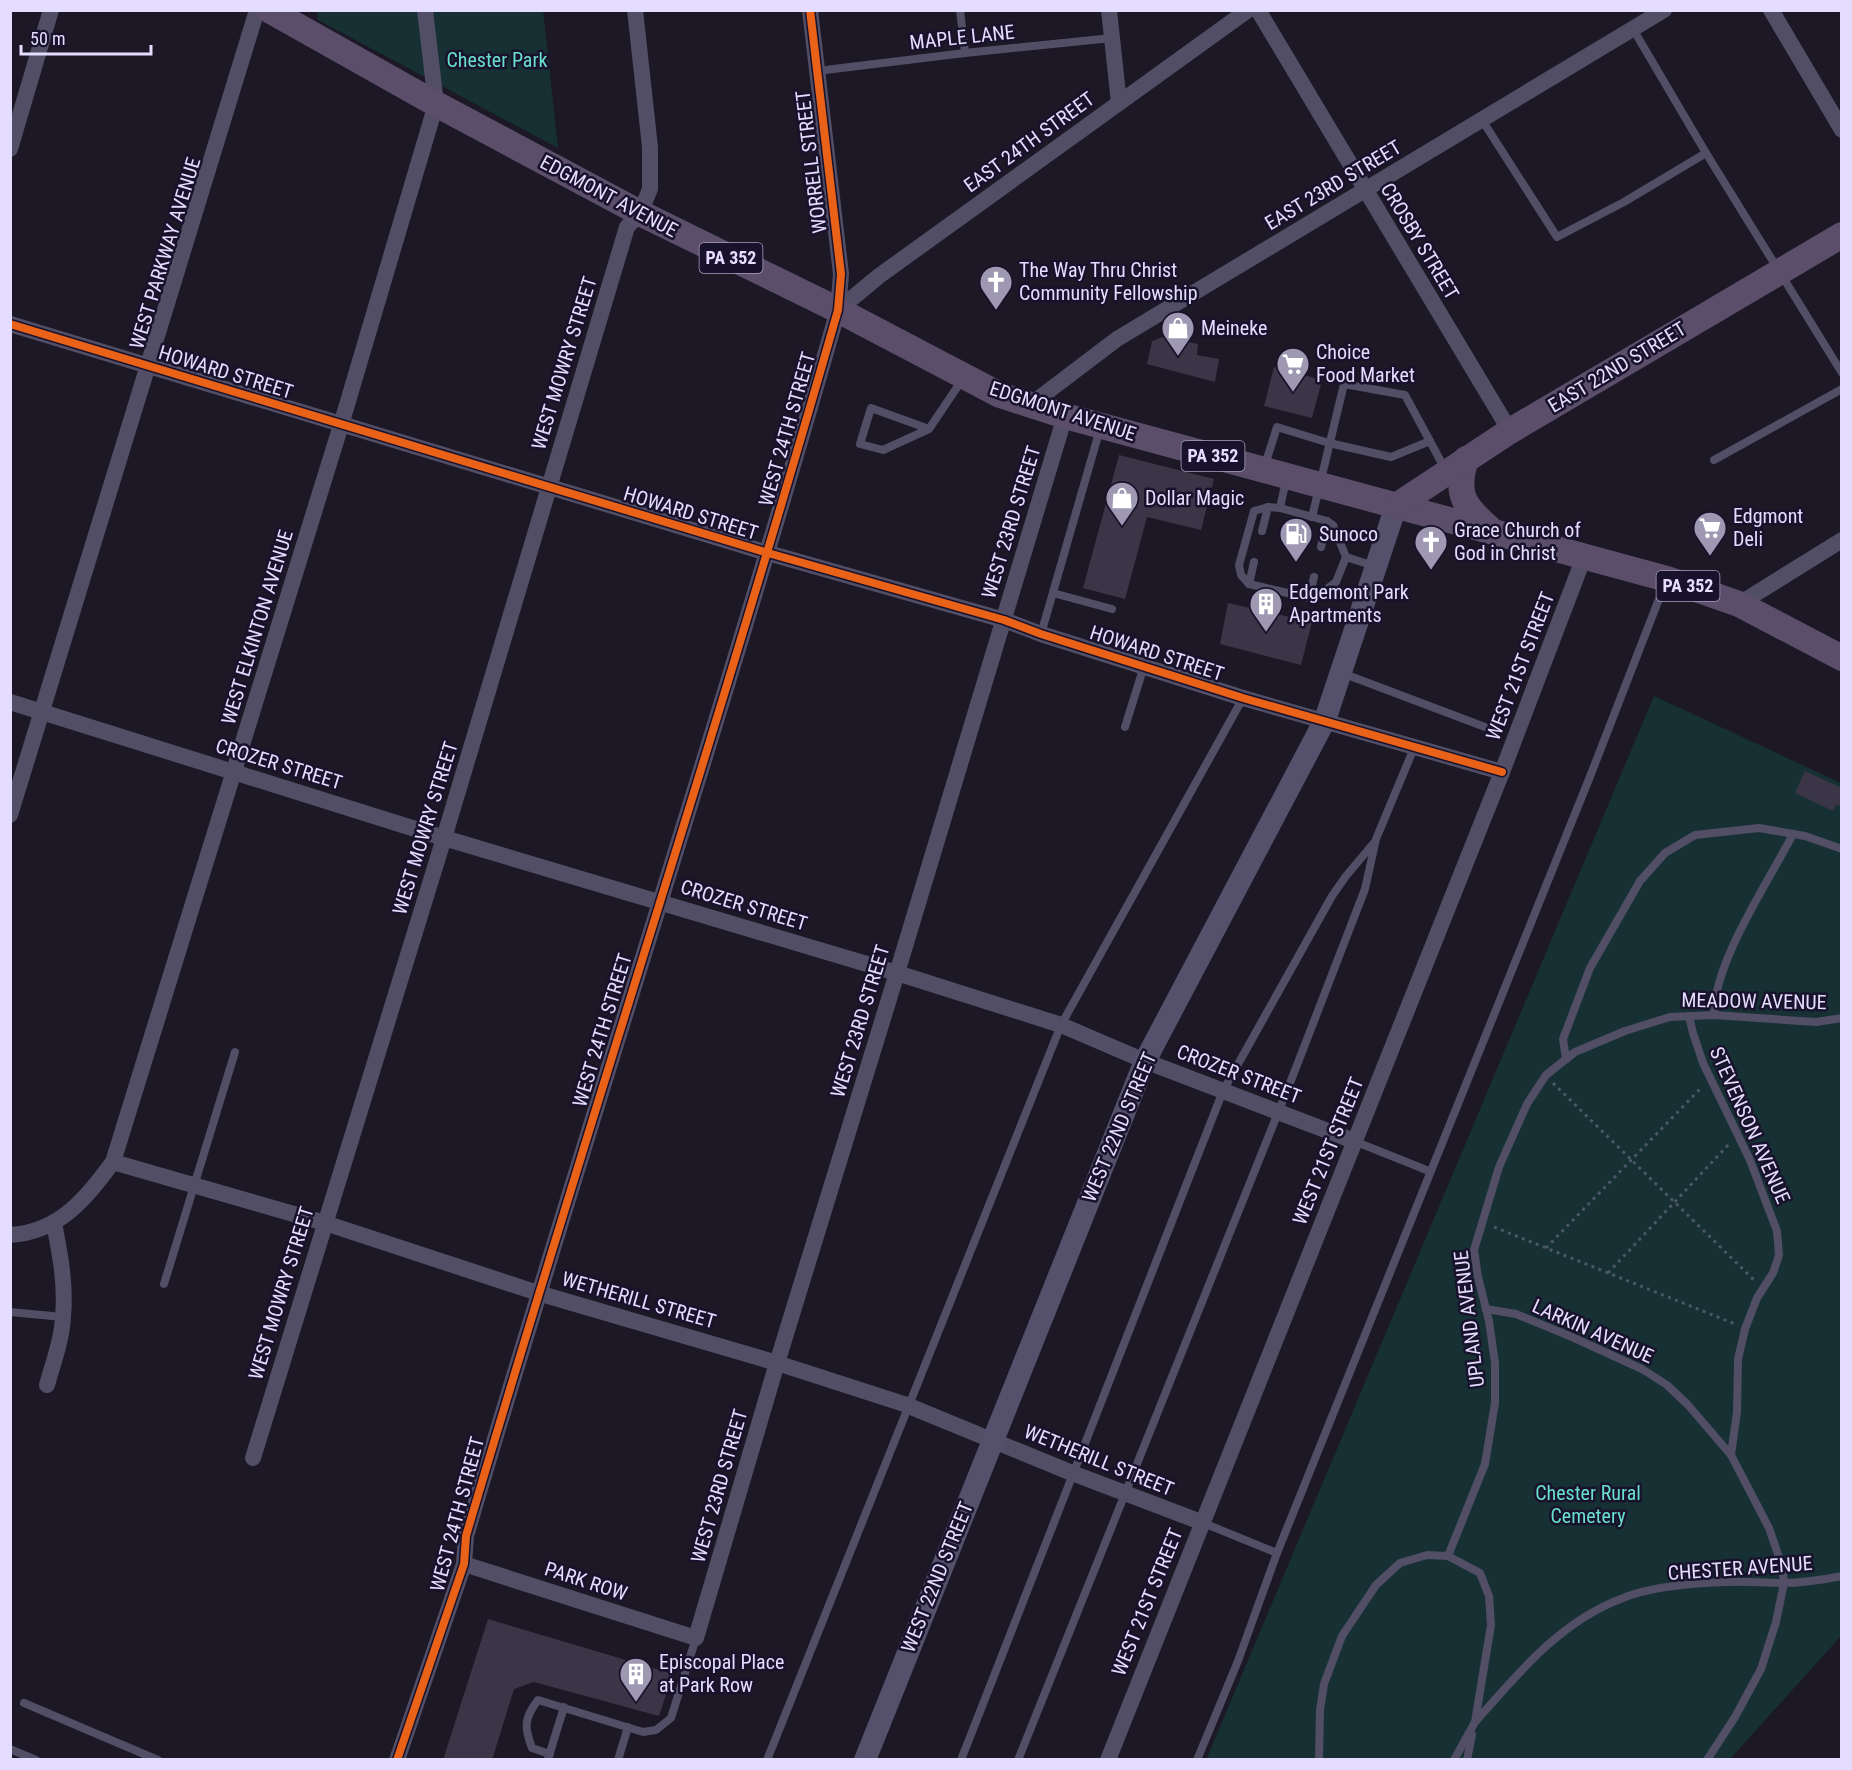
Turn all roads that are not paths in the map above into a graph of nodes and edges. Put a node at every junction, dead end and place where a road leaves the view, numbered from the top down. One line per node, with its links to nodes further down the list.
1 (51, 10): 21 (street)
2 (256, 10): 29 (street, WEST PARKWAY AVENUE)
3 (269, 10): 18 (main road, EDGMONT AVENUE / PA 352)
4 (425, 10): 18 (street)
5 (635, 10): 24 (street, WEST MOWRY STREET)
6 (810, 10): 16 (street, WORRELL STREET)
7 (960, 10): 15 (lane)
8 (1109, 10): 14 (street)
9 (1248, 10): 17 (street, EAST 24TH STREET)
10 (1258, 10): 23 (street, CROSBY STREET)
11 (1664, 10): 13 (street, EAST 23RD STREET)
12 (1771, 10): 20 (street)
13 (1633, 29): 19 (street, EAST 23RD STREET); 22 (lane)
14 (1112, 38): 15 (lane, MAPLE LANE); 17 (street)
15 (965, 53): 16 (lane, MAPLE LANE)
16 (817, 71): 27 (street, WORRELL STREET)
17 (1119, 103): 27 (street, EAST 24TH STREET)
18 (436, 104): 24 (main road, EDGMONT AVENUE / PA 352); 35 (street, WEST ELKINTON AVENUE)
19 (1482, 120): 22 (lane); 23 (street, EAST 23RD STREET)
20 (1842, 130)
21 (10, 149)
22 (1706, 153): 26 (lane)
23 (1366, 190): 33 (street, EAST 23RD STREET); 38 (street, CROSBY STREET)
24 (640, 213): 27 (main road, EDGMONT AVENUE / PA 352); 45 (street, WEST MOWRY STREET)
25 (1842, 235): 26 (main road, EAST 22ND STREET)
26 (1780, 271): 30 (lane); 38 (main road, EAST 22ND STREET)
27 (838, 310): 31 (main road, EDGMONT AVENUE / PA 352); 55 (street, WEST 24TH STREET)
28 (10, 324): 29 (street, HOWARD STREET)
29 (147, 365): 35 (street, HOWARD STREET); 74 (street, WEST PARKWAY AVENUE)
30 (1842, 373)
31 (964, 377): 33 (main road, EDGMONT AVENUE / PA 352); 37 (lane)
32 (1842, 389): 41 (lane)
33 (1030, 405): 34 (main road, EDGMONT AVENUE / PA 352)
34 (1065, 416): 36 (main road, EDGMONT AVENUE / PA 352); 67 (street, WEST 23RD STREET)
35 (341, 425): 45 (street, HOWARD STREET); 79 (street, WEST ELKINTON AVENUE)
36 (1101, 425): 43 (main road, EDGMONT AVENUE / PA 352); 63 (lane)
37 (929, 429): 37 (lane)
38 (1510, 431): 42 (main road, EAST 22ND STREET)
39 (1430, 441): 40 (lane); 40 (lane); 42 (lane)
40 (1329, 443): 43 (lane); 44 (lane)
41 (1714, 460)
42 (1457, 465): 46 (main road, EAST 22ND STREET); 52 (main road)
43 (1275, 473): 44 (main road, EDGMONT AVENUE / PA 352); 48 (lane)
44 (1319, 485): 46 (main road, EDGMONT AVENUE / PA 352); 49 (lane)
45 (548, 488): 55 (street, HOWARD STREET); 83 (street, WEST MOWRY STREET)
46 (1396, 506): 52 (main road, EDGMONT AVENUE / PA 352); 59 (street, WEST 22ND STREET)
47 (1268, 507): 48 (lane); 51 (lane); 62 (lane)
48 (1280, 508): 49 (lane)
49 (1312, 517): 50 (lane)
50 (1327, 521): 54 (lane); 57 (lane)
51 (1262, 531)
52 (1493, 532): 56 (main road, EDGMONT AVENUE / PA 352)
53 (1842, 540): 65 (street)
54 (1321, 547)
55 (768, 553): 67 (street, HOWARD STREET); 86 (street, WEST 24TH STREET)
56 (1584, 556): 61 (main road, EDGMONT AVENUE / PA 352); 80 (street, WEST 21ST STREET)
57 (1346, 557): 59 (lane); 64 (lane)
58 (1254, 562): 62 (lane)
59 (1376, 567): 71 (street, WEST 22ND STREET)
60 (1314, 577): 64 (lane)
61 (1667, 579): 65 (main road, EDGMONT AVENUE / PA 352); 99 (lane)
62 (1249, 584): 64 (lane)
63 (1053, 593): 66 (lane); 68 (lane)
64 (1309, 598)
65 (1739, 604): 69 (main road, EDGMONT AVENUE / PA 352)
66 (1112, 609)
67 (1004, 620): 68 (street, HOWARD STREET); 87 (street, WEST 23RD STREET)
68 (1041, 634): 70 (street, HOWARD STREET)
69 (1842, 658)
70 (1144, 666): 72 (street, HOWARD STREET); 76 (lane)
71 (1342, 673): 75 (street, WEST 22ND STREET); 77 (lane)
72 (1243, 698): 75 (street, HOWARD STREET); 91 (lane)
73 (10, 702): 74 (street, CROZER STREET)
74 (42, 712): 79 (street, CROZER STREET); 81 (street, WEST PARKWAY AVENUE)
75 (1326, 720): 78 (street, HOWARD STREET); 94 (street, WEST 22ND STREET)
76 (1125, 727)
77 (1485, 727)
78 (1414, 748): 80 (street, HOWARD STREET); 84 (lane)
79 (234, 772): 83 (street, CROZER STREET); 98 (street, WEST ELKINTON AVENUE)
80 (1502, 772): 97 (street, WEST 21ST STREET)
81 (10, 815)
82 (1793, 834): 85 (lane); 88 (lane); 93 (lane)
83 (444, 837): 86 (street, CROZER STREET); 102 (street, WEST MOWRY STREET)
84 (1376, 839): 95 (lane); 96 (lane)
85 (1842, 849)
86 (659, 901): 87 (street, CROZER STREET); 105 (street, WEST 24TH STREET)
87 (897, 973): 91 (street, CROZER STREET); 109 (street, WEST 23RD STREET)
88 (1714, 1015): 89 (lane, MEADOW AVENUE); 90 (lane, MEADOW AVENUE)
89 (1689, 1016): 93 (lane, MEADOW AVENUE); 113 (lane, STEVENSON AVENUE)
90 (1842, 1018)
91 (1061, 1025): 94 (street, CROZER STREET); 111 (lane)
92 (235, 1052): 100 (lane)
93 (1566, 1059): 106 (lane, UPLAND AVENUE)
94 (1144, 1061): 95 (street, CROZER STREET); 112 (street, WEST 22ND STREET)
95 (1223, 1091): 96 (street, CROZER STREET); 115 (lane)
96 (1279, 1112): 97 (street, CROZER STREET); 116 (lane)
97 (1354, 1141): 99 (lane); 117 (street, WEST 21ST STREET)
98 (113, 1162): 100 (street, WETHERILL STREET); 101 (street)
99 (1430, 1171): 118 (lane)
100 (195, 1187): 102 (street, WETHERILL STREET); 104 (lane)
101 (54, 1223): 103 (street); 108 (street)
102 (325, 1223): 105 (street, WETHERILL STREET); 114 (street, WEST MOWRY STREET)
103 (10, 1235)
104 (164, 1284)
105 (538, 1293): 109 (street, WETHERILL STREET); 120 (street, WEST 24TH STREET)
106 (1486, 1309): 113 (lane, LARKIN AVENUE); 119 (lane, UPLAND AVENUE)
107 (10, 1312): 108 (lane)
108 (63, 1317): 110 (street)
109 (777, 1363): 111 (street, WETHERILL STREET); 123 (street, WEST 23RD STREET)
110 (47, 1386)
111 (908, 1406): 112 (street, WETHERILL STREET); 135 (lane)
112 (991, 1440): 115 (street, WETHERILL STREET); 136 (street, WEST 22ND STREET)
113 (1731, 1455): 122 (lane, LARKIN AVENUE)
114 (253, 1458)
115 (1072, 1473): 116 (street, WETHERILL STREET); 137 (lane)
116 (1124, 1493): 117 (street, WETHERILL STREET); 138 (lane)
117 (1201, 1522): 118 (lane); 139 (street, WEST 21ST STREET)
118 (1277, 1553): 140 (lane)
119 (1448, 1556): 126 (lane); 141 (lane)
120 (464, 1564): 123 (street, PARK ROW); 133 (street, WEST 24TH STREET)
121 (1842, 1576): 122 (lane, CHESTER AVENUE)
122 (1784, 1583): 126 (lane, CHESTER AVENUE); 144 (lane)
123 (696, 1638): 127 (lane)
124 (24, 1703): 129 (lane)
125 (564, 1707): 127 (lane); 130 (lane); 130 (lane)
126 (1475, 1722): 142 (lane); 143 (lane, CHESTER AVENUE)
127 (628, 1727): 134 (lane)
128 (10, 1749): 131 (lane)
129 (137, 1756): 132 (lane)
130 (549, 1757)
131 (36, 1760)
132 (158, 1760)
133 (397, 1760)
134 (618, 1760)
135 (767, 1760)
136 (865, 1760)
137 (961, 1760)
138 (1018, 1760)
139 (1107, 1760)
140 (1197, 1760)
141 (1319, 1760)
142 (1454, 1760)
143 (1467, 1760)
144 (1707, 1760)

